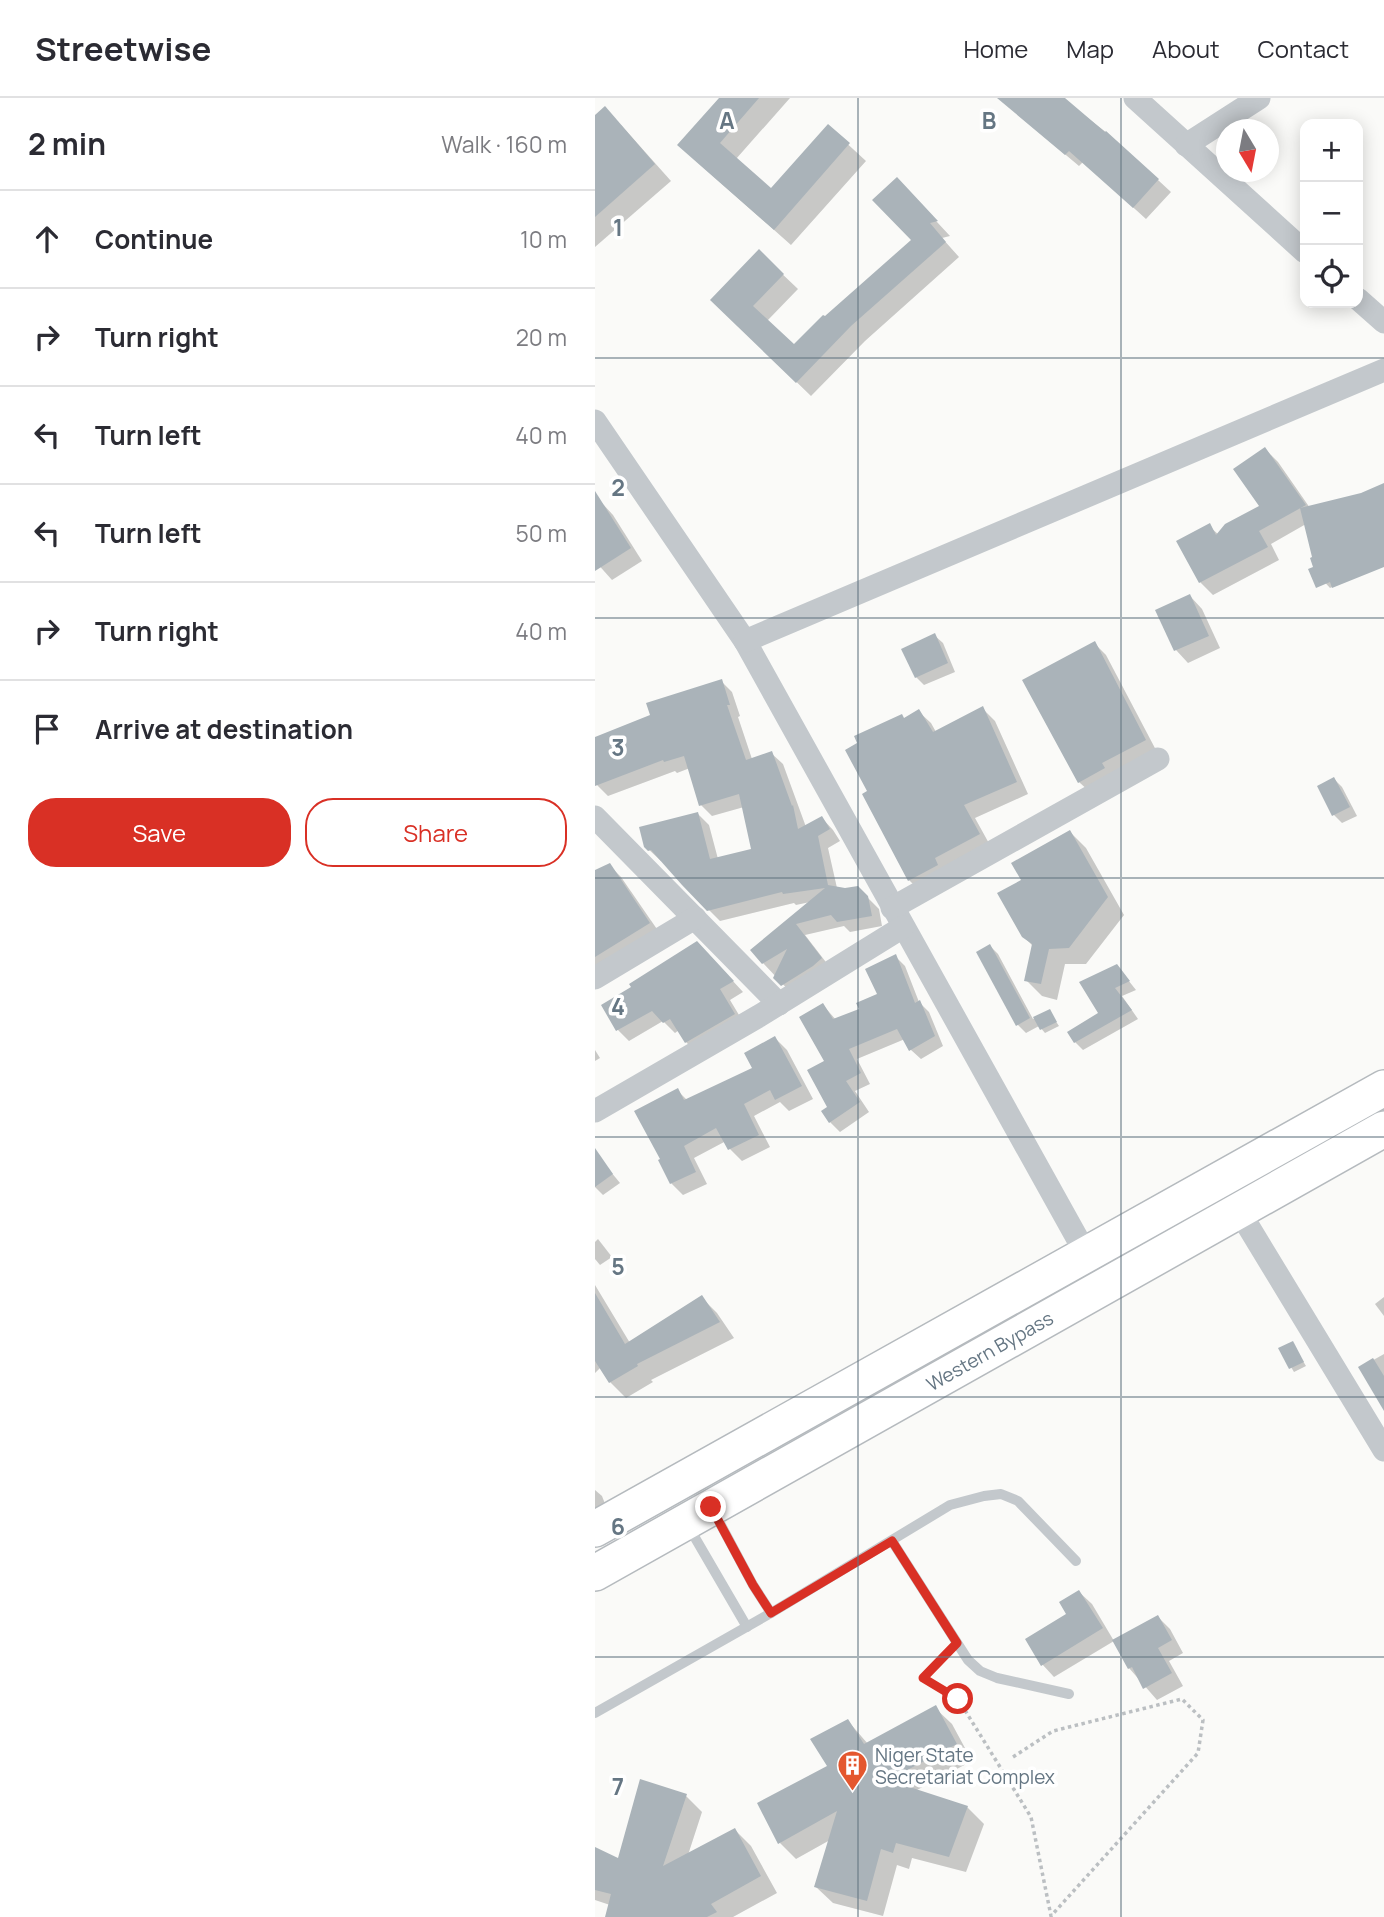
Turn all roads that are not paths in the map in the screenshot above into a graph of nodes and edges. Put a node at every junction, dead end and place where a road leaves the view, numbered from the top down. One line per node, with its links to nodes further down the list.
1 (1135, 98): 3 (street)
2 (1259, 98): 3 (street)
3 (1186, 145): 4 (street)
4 (1300, 248)
5 (1363, 303): 6 (street)
6 (1384, 322)
7 (1384, 370): 9 (street)
8 (595, 421): 9 (street)
9 (745, 641): 13 (street)
10 (1157, 759): 13 (street)
11 (595, 817): 12 (street)
12 (695, 918): 14 (street); 15 (street)
13 (898, 918): 15 (street); 20 (street)
14 (595, 978)
15 (779, 1004): 17 (street)
16 (1384, 1088): 20 (main road, Western Bypass)
17 (595, 1111)
18 (1384, 1129): 19 (main road, Western Bypass)
19 (1238, 1211): 21 (street); 22 (main road, Western Bypass)
20 (1086, 1254): 23 (main road, Western Bypass)
21 (1384, 1450)
22 (698, 1514): 26 (main road, Western Bypass); 27 (lane); 28 (lane)
23 (595, 1529)
24 (892, 1541): 25 (lane); 27 (lane); 29 (lane)
25 (1076, 1561)
26 (595, 1573)
27 (771, 1613): 28 (lane)
28 (747, 1627): 30 (lane)
29 (1069, 1694)
30 (595, 1713)

